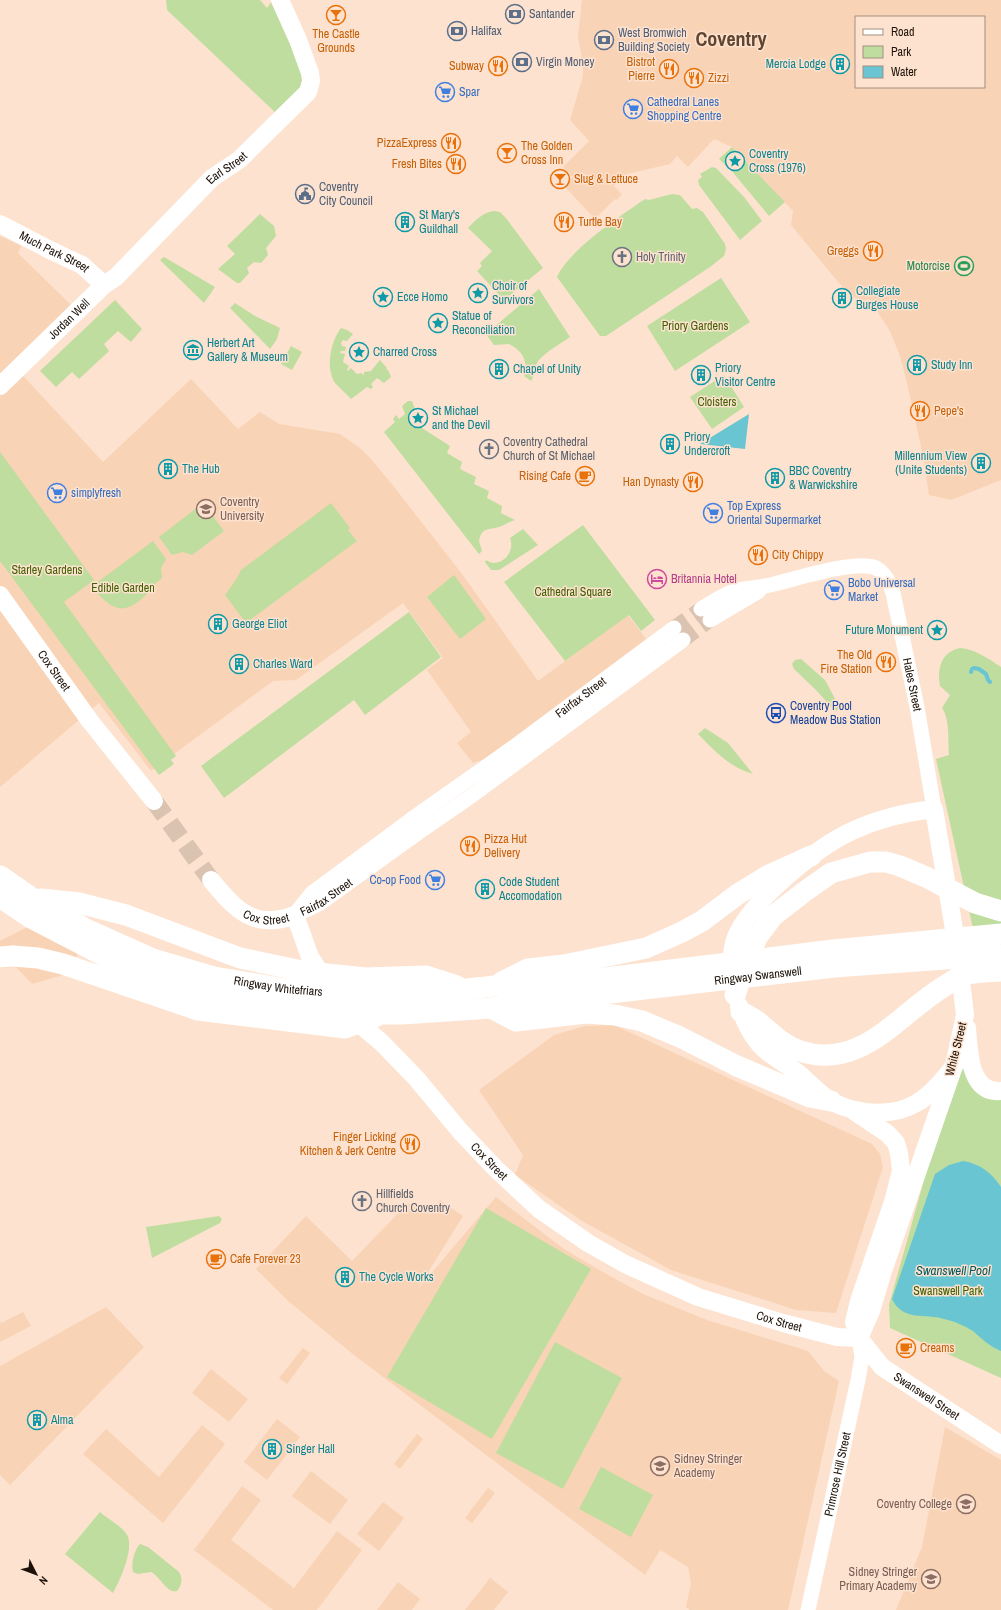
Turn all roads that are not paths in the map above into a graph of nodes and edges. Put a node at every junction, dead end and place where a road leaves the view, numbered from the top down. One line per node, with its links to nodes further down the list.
1 (280, 0): 3 (main road, Earl Street)
2 (0, 224): 4 (main road, Much Park Street)
3 (139, 253): 4 (main road, Jordan Well)
4 (104, 285): 5 (main road, Jordan Well)
5 (0, 386)
6 (0, 595): 9 (main road, Cox Street)
7 (705, 615): 10 (street, Hales Street)
8 (679, 634): 17 (street, Fairfax Street)
9 (154, 801)
10 (934, 809): 11 (main road); 29 (main road, White Street)
11 (811, 856): 23 (highway); 26 (main road)
12 (0, 876): 24 (highway, Ringway Whitefriars)
13 (211, 880): 17 (main road, Cox Street)
14 (0, 898): 28 (highway, Ringway Whitefriars)
15 (0, 902): 24 (highway)
16 (1001, 911): 26 (highway)
17 (295, 915): 34 (main road, Cox Street)
18 (1001, 934): 22 (highway, Ringway Swanswell)
19 (1001, 955): 25 (highway, Ringway Swanswell)
20 (0, 957): 28 (highway)
21 (1001, 971): 26 (highway)
22 (581, 981): 23 (highway, Ringway Whitefriars)
23 (496, 986): 24 (highway, Ringway Whitefriars)
24 (463, 988)
25 (515, 1004): 27 (highway, Ringway Whitefriars)
26 (738, 1004): 32 (main road)
27 (491, 1008): 28 (highway, Ringway Whitefriars); 32 (highway)
28 (381, 1014)
29 (965, 1015): 30 (main road, White Street); 31 (main road)
30 (954, 1066): 33 (main road); 34 (main road, White Street)
31 (1001, 1091)
32 (830, 1101): 33 (main road)
33 (852, 1110): 34 (main road)
34 (859, 1338): 35 (main road, Swanswell Street); 36 (street, Primrose Hill Street)
35 (1001, 1445)
36 (808, 1610)

